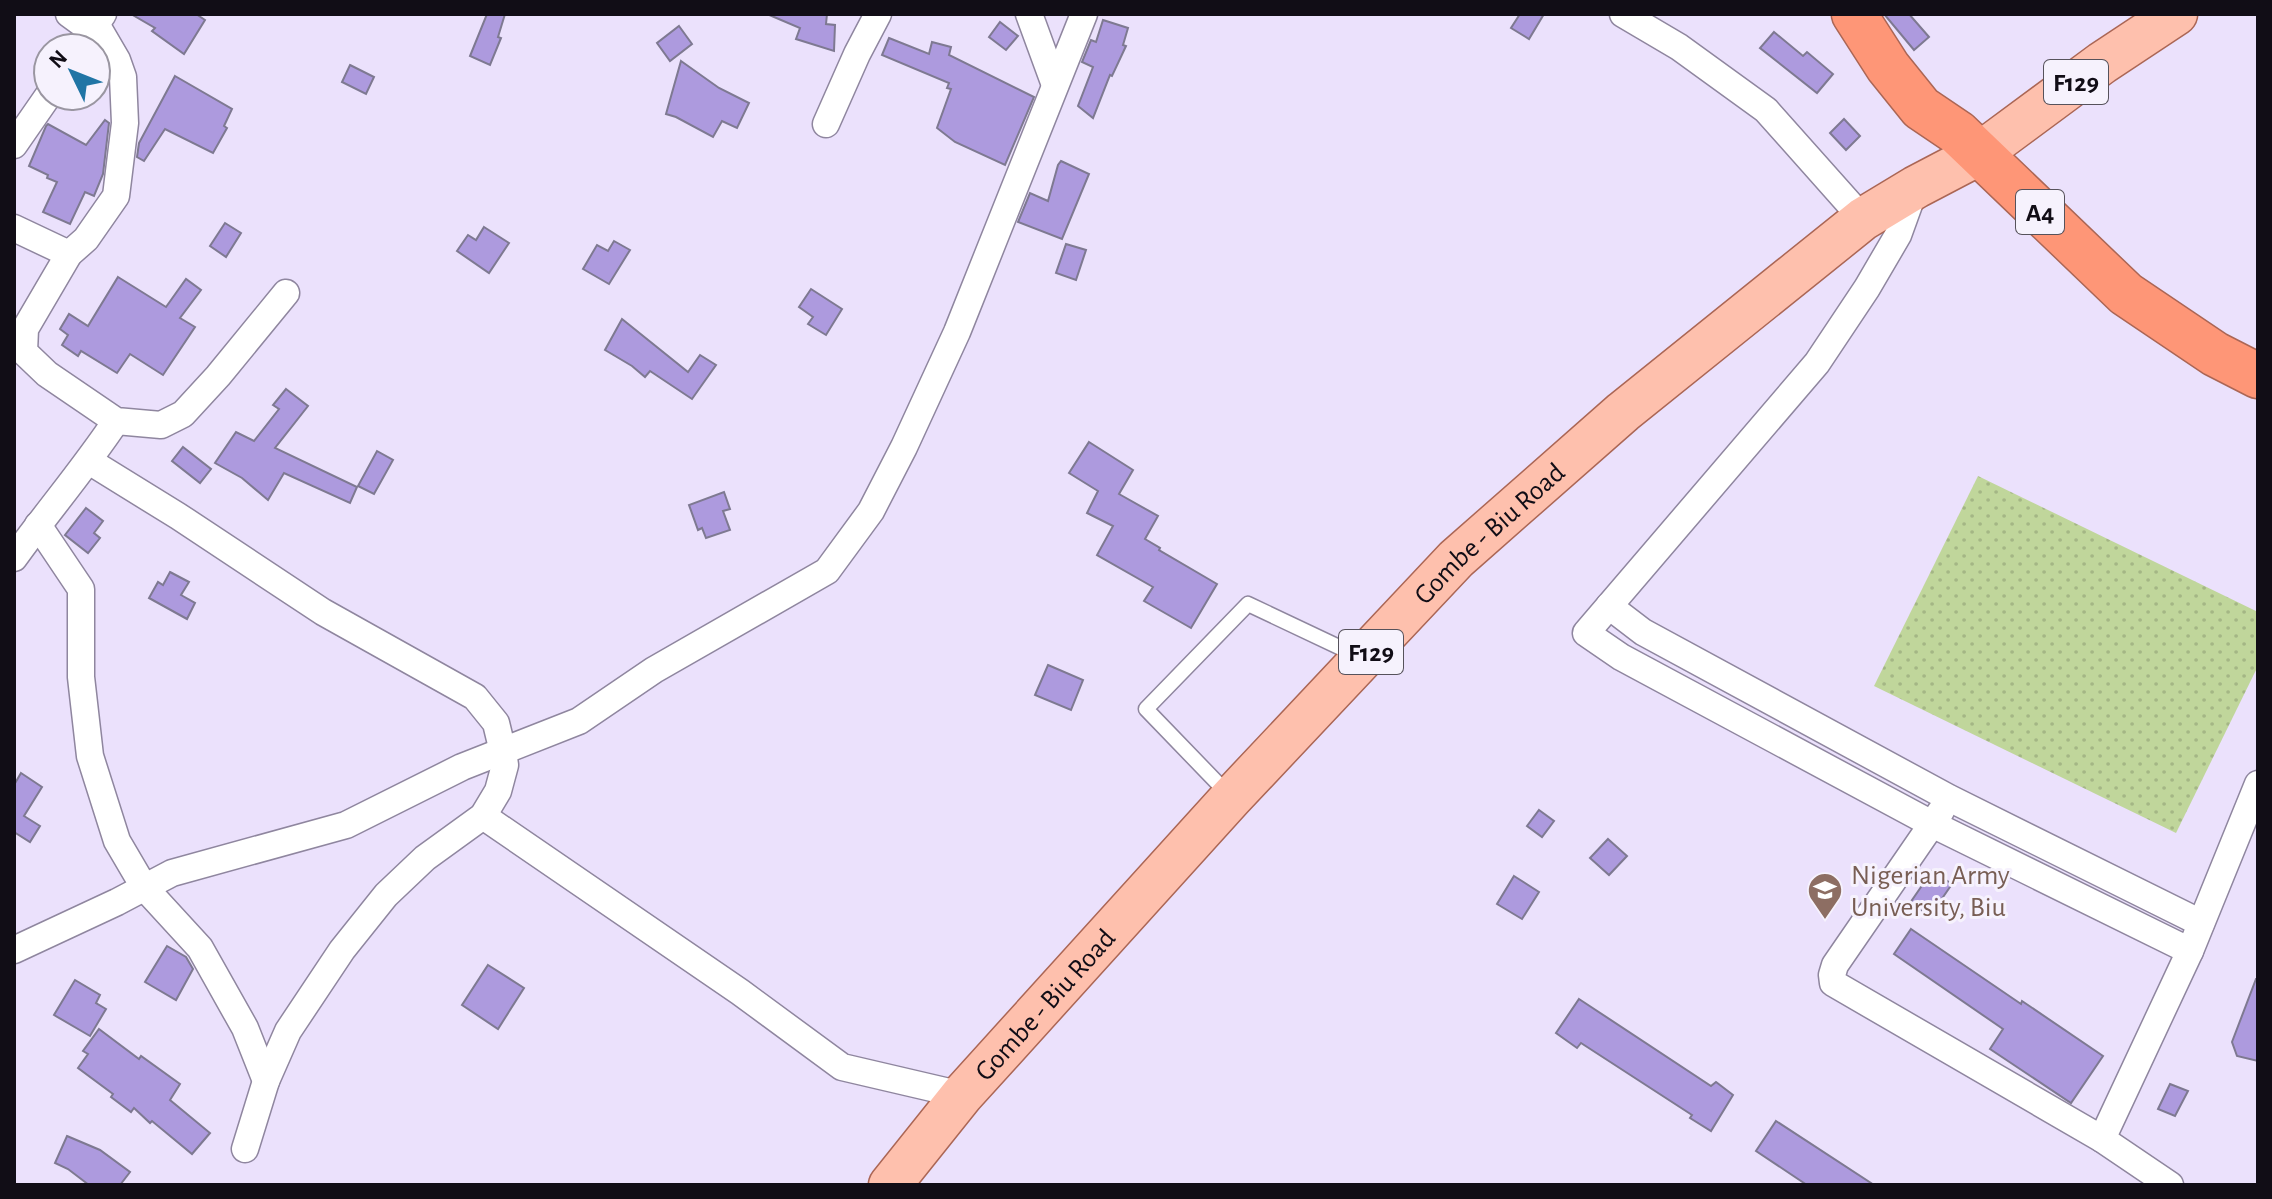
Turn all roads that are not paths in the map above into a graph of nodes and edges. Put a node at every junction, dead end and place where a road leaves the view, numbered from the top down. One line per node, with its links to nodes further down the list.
1 (69, 14): 9 (street)
2 (878, 14): 12 (street)
3 (1029, 14): 10 (street)
4 (1084, 14): 10 (street)
5 (1623, 14): 16 (street)
6 (1854, 14): 13 (highway, A4)
7 (2125, 14): 13 (main road, F129)
8 (2176, 14): 13 (main road, F129)
9 (92, 29): 18 (street)
10 (1055, 85): 27 (street)
11 (37, 112): 14 (street)
12 (826, 124)
13 (1968, 144): 15 (main road, Gombe - Biu Road / F129); 20 (highway, A4)
14 (14, 145)
15 (1916, 187): 16 (main road, Gombe - Biu Road / F129); 25 (street)
16 (1863, 219): 26 (main road, Gombe - Biu Road / F129)
17 (14, 228): 18 (street)
18 (69, 254): 21 (street)
19 (286, 293): 21 (street)
20 (2258, 376)
21 (116, 421): 22 (street)
22 (89, 461): 23 (street); 27 (street)
23 (38, 525): 24 (street); 33 (street)
24 (14, 558)
25 (1609, 606): 30 (street); 32 (street)
26 (1364, 658): 29 (main road, Gombe - Biu Road / F129); 29 (lane)
27 (503, 752): 31 (street); 33 (street)
28 (2258, 784): 34 (street)
29 (1231, 798): 38 (main road, Gombe - Biu Road / F129)
30 (1949, 798): 32 (street); 34 (street)
31 (483, 816): 37 (street); 38 (street)
32 (1932, 824): 36 (street); 39 (street)
33 (144, 887): 35 (street); 37 (street)
34 (2201, 923): 36 (street)
35 (14, 950)
36 (2190, 951): 39 (street)
37 (266, 1081): 40 (street)
38 (962, 1095): 41 (main road, Gombe - Biu Road / F129)
39 (2102, 1139): 42 (street)
40 (245, 1149)
41 (890, 1185)
42 (2170, 1185)

